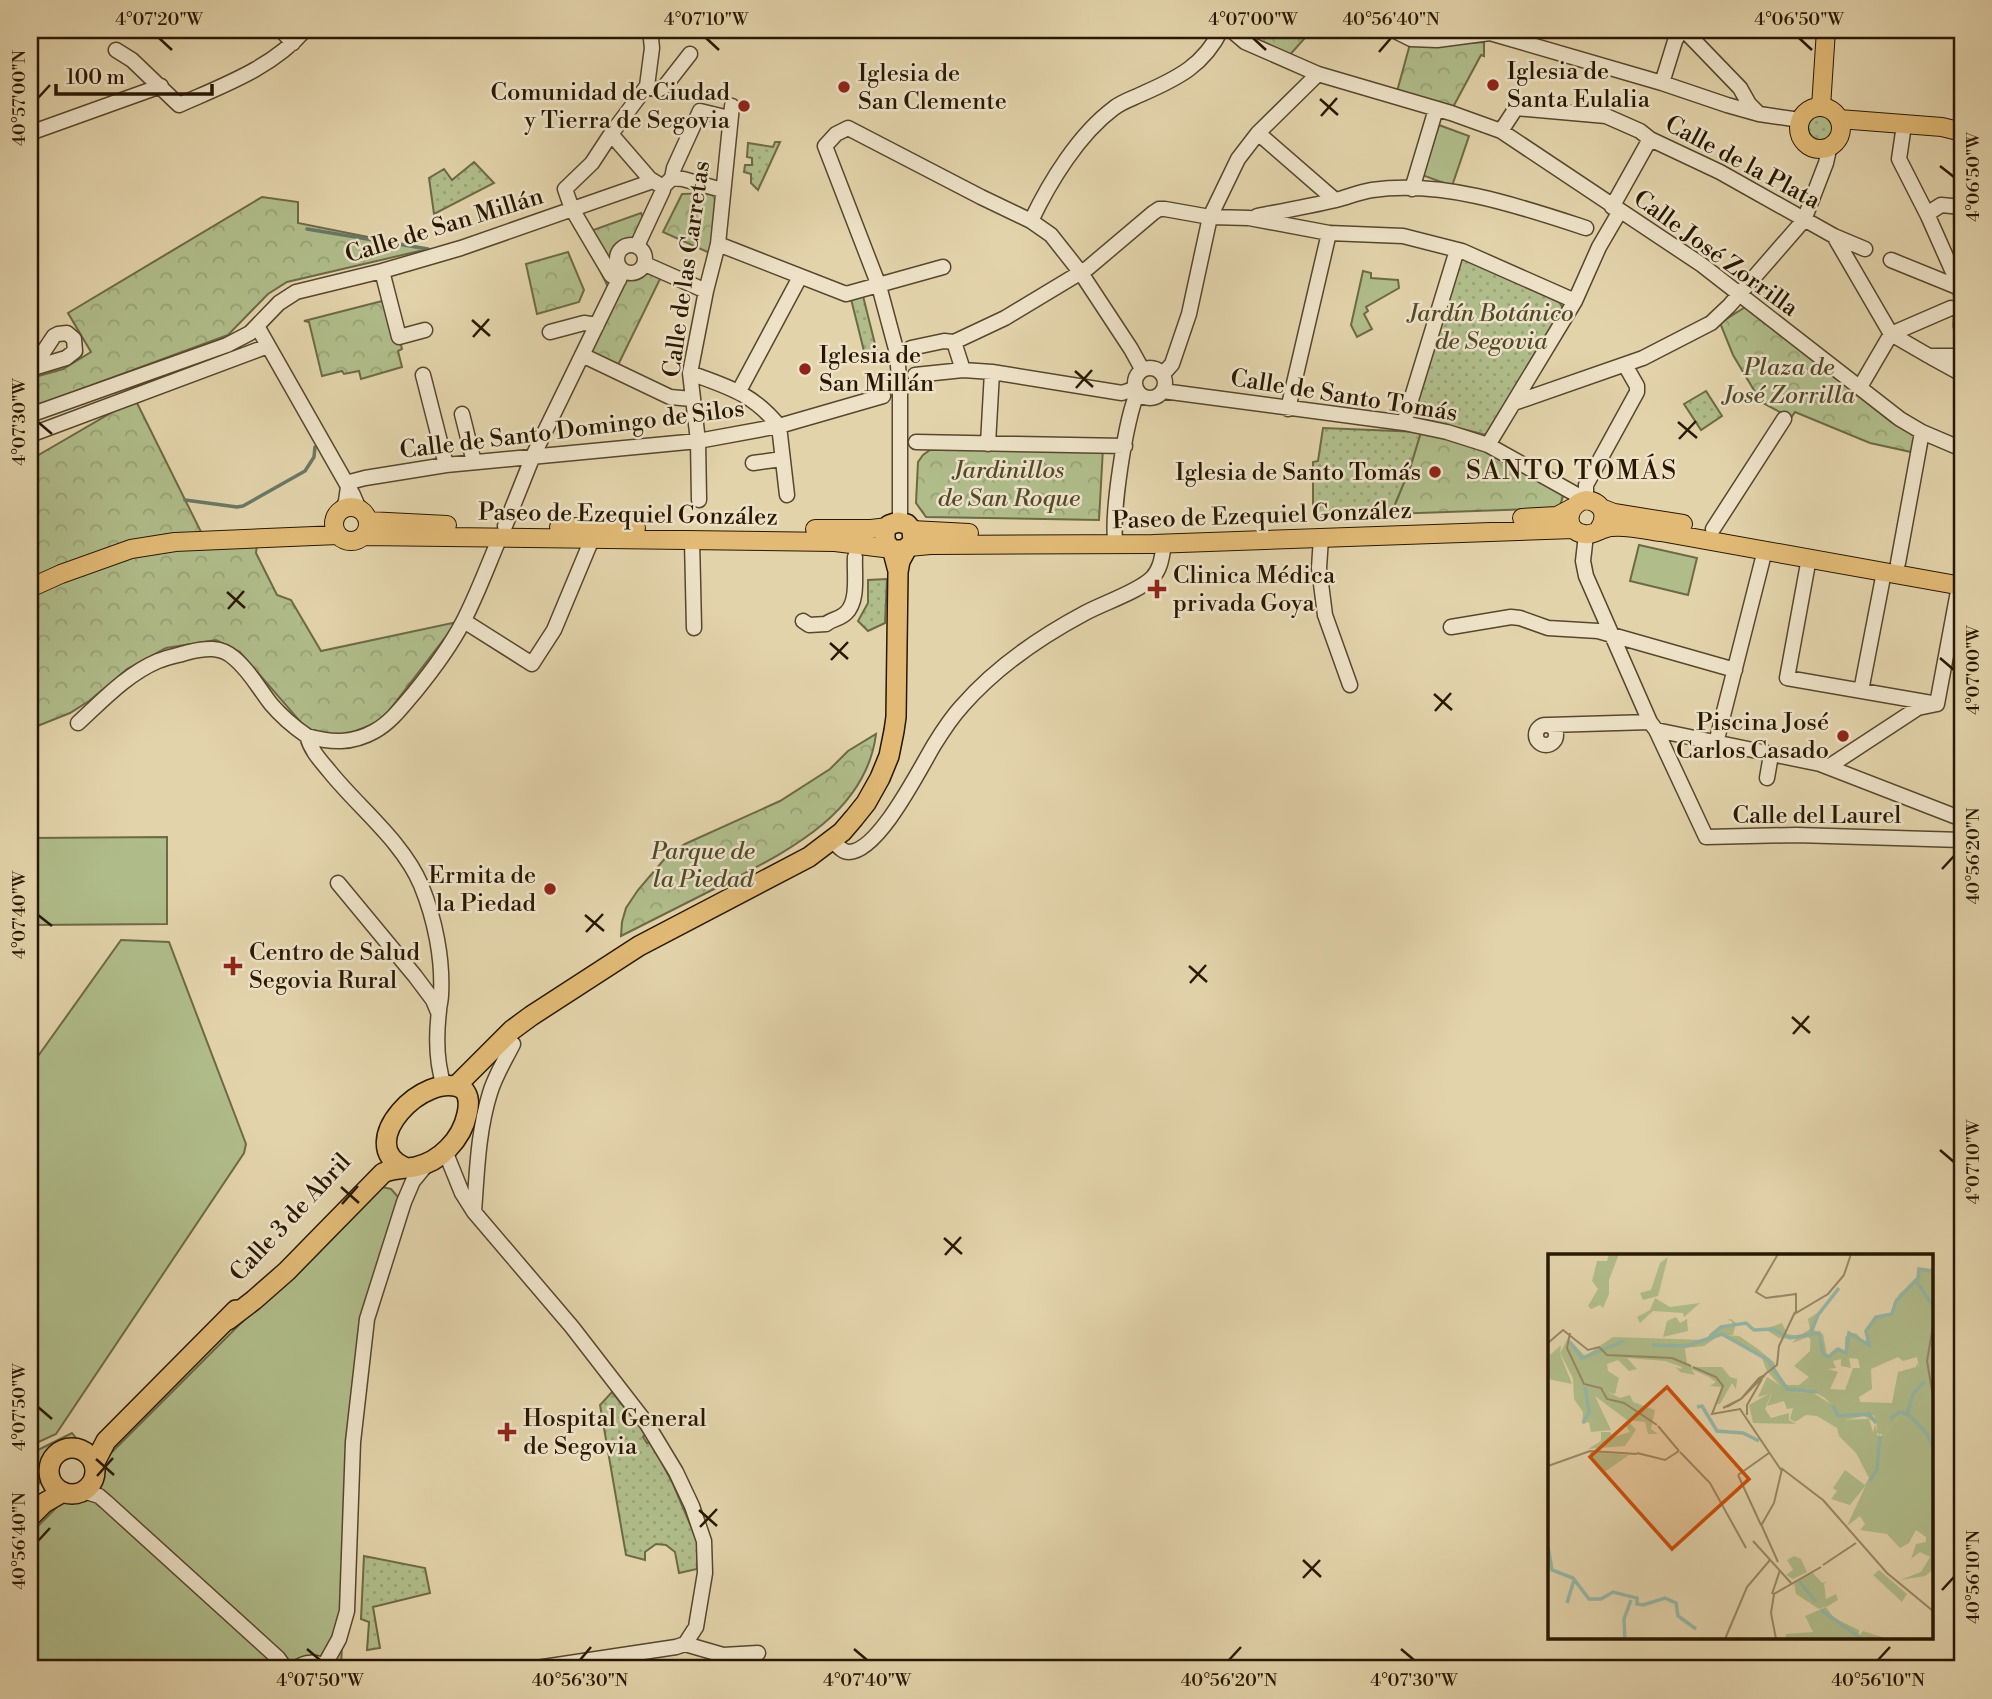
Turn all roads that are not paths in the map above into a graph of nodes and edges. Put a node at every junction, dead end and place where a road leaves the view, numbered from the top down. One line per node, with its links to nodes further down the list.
1 (281, 30): 10 (street)
2 (305, 30): 10 (street)
3 (650, 30): 16 (street)
4 (1222, 30): 42 (street)
5 (1231, 30): 13 (street, Calle José Zorrilla)
6 (1393, 30): 9 (street)
7 (1683, 30): 14 (street); 19 (street)
8 (1826, 30): 17 (main road)
9 (1482, 32): 14 (street)
10 (293, 43): 15 (street)
11 (116, 50): 15 (street)
12 (690, 54): 16 (street)
13 (1318, 74): 18 (street, Calle José Zorrilla); 27 (street)
14 (1663, 81): 19 (street)
15 (161, 86): 25 (street)
16 (647, 86): 26 (street)
17 (1821, 107): 20 (main road); 21 (main road)
18 (1436, 109): 24 (street, Calle José Zorrilla); 31 (street)
19 (1759, 114): 21 (street)
20 (1839, 119): 22 (main road); 29 (main road)
21 (1800, 120): 29 (main road)
22 (1904, 125): 23 (main road); 38 (street)
23 (1961, 130)
24 (1501, 131): 28 (street, Calle de la Plata); 37 (street, Calle José Zorrilla)
25 (30, 133)
26 (611, 134): 30 (street); 36 (street)
27 (1258, 134): 33 (street); 39 (street)
28 (1650, 139): 37 (street); 41 (street, Calle de la Plata)
29 (1827, 148): 41 (street)
30 (663, 182): 32 (street); 32 (street, Calle de las Carretas); 36 (street, Calle de San Millán); 48 (street)
31 (1412, 188): 33 (street); 44 (street)
32 (722, 190): 47 (street, Calle de las Carretas)
33 (1335, 200): 34 (street)
34 (1303, 207): 40 (street); 43 (street)
35 (1962, 208): 38 (street)
36 (572, 209): 52 (street); 56 (street, Calle de San Millán)
37 (1616, 209): 62 (street, Calle José Zorrilla); 64 (street)
38 (1927, 214): 63 (street)
39 (1210, 217): 40 (street); 57 (street); 82 (street)
40 (1249, 218): 43 (street)
41 (1804, 220): 46 (street, Calle de la Plata); 62 (street)
42 (1031, 221): 57 (street); 60 (street)
43 (1303, 227): 45 (street)
44 (1586, 228)
45 (1329, 233): 50 (street); 93 (street)
46 (1834, 236): 49 (street, Calle de la Plata); 70 (street)
47 (718, 244): 59 (street); 61 (street, Calle de las Carretas)
48 (637, 246): 51 (street); 54 (street)
49 (1865, 249)
50 (1457, 250): 64 (street); 97 (street)
51 (617, 256): 52 (street); 58 (street)
52 (601, 259): 58 (street)
53 (1891, 260): 63 (street)
54 (645, 264): 58 (street); 61 (street)
55 (943, 267): 60 (street)
56 (382, 271): 66 (street, Calle de San Millán); 67 (street)
57 (1081, 273): 71 (street); 78 (street)
58 (621, 276): 65 (street)
59 (800, 276): 60 (street); 88 (street)
60 (879, 286): 125 (street)
61 (706, 291): 81 (street, Calle de las Carretas)
62 (1739, 294): 77 (street); 86 (street, Calle José Zorrilla)
63 (1959, 298): 68 (street); 70 (street)
64 (1575, 300): 92 (street)
65 (597, 325): 69 (street); 74 (street)
66 (257, 326): 72 (street); 95 (street, Calle de San Millán)
67 (425, 330)
68 (1962, 331)
69 (550, 332)
70 (1891, 334): 75 (street); 86 (street)
71 (954, 342): 73 (street); 79 (street)
72 (268, 346): 100 (street); 112 (street)
73 (911, 348)
74 (582, 355): 91 (street); 107 (street)
75 (1929, 356): 76 (street); 83 (street)
76 (1962, 356)
77 (1625, 365): 92 (street); 115 (street)
78 (1142, 369): 82 (street); 87 (street)
79 (963, 370): 80 (street); 85 (street)
80 (992, 372): 87 (street); 103 (street)
81 (690, 373): 88 (street); 91 (street, Calle de las Carretas)
82 (1163, 374): 89 (street)
83 (1962, 374)
84 (423, 375): 111 (street)
85 (915, 375)
86 (1860, 387): 99 (street, Calle José Zorrilla)
87 (1137, 390): 89 (street); 105 (street)
88 (739, 391): 98 (street)
89 (1163, 391): 93 (street, Calle de Santo Tomás)
90 (883, 396): 98 (street, Calle de Santo Domingo de Silos)
91 (692, 399): 101 (street, Calle de las Carretas)
92 (1514, 403): 104 (street)
93 (1288, 408): 97 (street, Calle de Santo Tomás)
94 (461, 414): 109 (street)
95 (30, 415)
96 (1784, 419): 117 (street)
97 (1404, 424): 104 (street, Calle de Santo Tomás)
98 (779, 426): 101 (street, Calle de Santo Domingo de Silos); 108 (street)
99 (1922, 432): 106 (street, Calle José Zorrilla); 128 (street)
100 (30, 435)
101 (698, 441): 107 (street, Calle de Santo Domingo de Silos); 114 (street, Calle de las Carretas)
102 (916, 442): 103 (street)
103 (988, 444): 105 (street)
104 (1488, 445): 115 (street, Calle de Santo Tomás)
105 (1125, 446): 121 (street)
106 (1962, 449)
107 (533, 456): 109 (street, Calle de Santo Domingo de Silos); 119 (street)
108 (782, 459): 110 (street); 113 (street)
109 (474, 462): 111 (street, Calle de Santo Domingo de Silos)
110 (753, 463)
111 (446, 465): 112 (street, Calle de Santo Domingo de Silos)
112 (347, 485): 116 (street)
113 (787, 495)
114 (699, 500)
115 (1587, 505): 117 (main road); 118 (main road); 118 (main road); 121 (main road, Paseo de Ezequiel González)
116 (351, 522): 119 (main road, Paseo de Ezequiel González); 130 (main road)
117 (1713, 529): 128 (main road)
118 (1586, 531): 122 (main road, Paseo de Ezequiel González); 126 (main road, Paseo de Ezequiel González); 135 (street)
119 (499, 533): 120 (main road, Paseo de Ezequiel González); 131 (street)
120 (594, 533): 123 (main road, Paseo de Ezequiel González); 125 (main road, Paseo de Ezequiel González); 131 (street)
121 (1112, 537): 124 (main road, Paseo de Ezequiel González); 125 (main road, Paseo de Ezequiel González)
122 (1321, 538): 124 (main road, Paseo de Ezequiel González); 137 (street)
123 (692, 540): 125 (main road, Paseo de Ezequiel González); 134 (street)
124 (1164, 544): 150 (street)
125 (888, 545): 132 (street); 150 (highway, Calle 3 de Abril)
126 (1766, 550): 127 (main road, Paseo de Ezequiel González); 136 (street)
127 (1809, 558): 128 (main road, Paseo de Ezequiel González); 138 (street)
128 (1891, 567): 129 (main road); 138 (street)
129 (1961, 582): 139 (street)
130 (30, 588)
131 (464, 621): 143 (street)
132 (830, 621)
133 (1451, 627): 135 (street)
134 (694, 628)
135 (1611, 634): 136 (street); 142 (street)
136 (1735, 670): 144 (street)
137 (1350, 685)
138 (1861, 691): 139 (street)
139 (1937, 704): 146 (street)
140 (78, 723): 143 (street)
141 (1549, 725): 142 (street)
142 (1653, 726): 144 (street); 149 (street, Calle del Laurel)
143 (307, 736): 153 (street)
144 (1716, 743): 145 (street)
145 (1771, 755): 146 (street); 147 (street)
146 (1828, 767): 148 (street)
147 (1767, 778)
148 (1962, 819)
149 (1962, 839)
150 (832, 840): 154 (highway, Calle 3 de Abril)
151 (338, 883): 152 (street)
152 (415, 976): 153 (street); 155 (street)
153 (441, 982): 155 (street)
154 (555, 1002): 156 (highway, Calle 3 de Abril); 158 (highway, Calle 3 de Abril)
155 (437, 1003): 157 (street)
156 (513, 1044): 158 (highway, Calle 3 de Abril); 163 (street)
157 (437, 1061): 158 (street); 159 (street)
158 (455, 1088): 159 (highway, Calle 3 de Abril); 161 (highway, Calle 3 de Abril)
159 (420, 1095): 160 (highway, Calle 3 de Abril)
160 (387, 1148): 162 (highway, Calle 3 de Abril); 164 (highway, Calle 3 de Abril)
161 (445, 1151): 162 (highway, Calle 3 de Abril); 163 (street)
162 (414, 1170): 164 (highway, Calle 3 de Abril); 170 (street)
163 (474, 1212): 168 (street)
164 (228, 1320): 165 (highway, Calle 3 de Abril)
165 (90, 1476): 166 (highway, Calle 3 de Abril); 166 (highway, Calle 3 de Abril); 171 (street)
166 (58, 1488): 167 (highway, Calle 3 de Abril)
167 (37, 1510)
168 (685, 1644): 169 (street); 172 (street)
169 (758, 1653)
170 (324, 1663): 171 (street)
171 (289, 1666)
172 (530, 1669)

